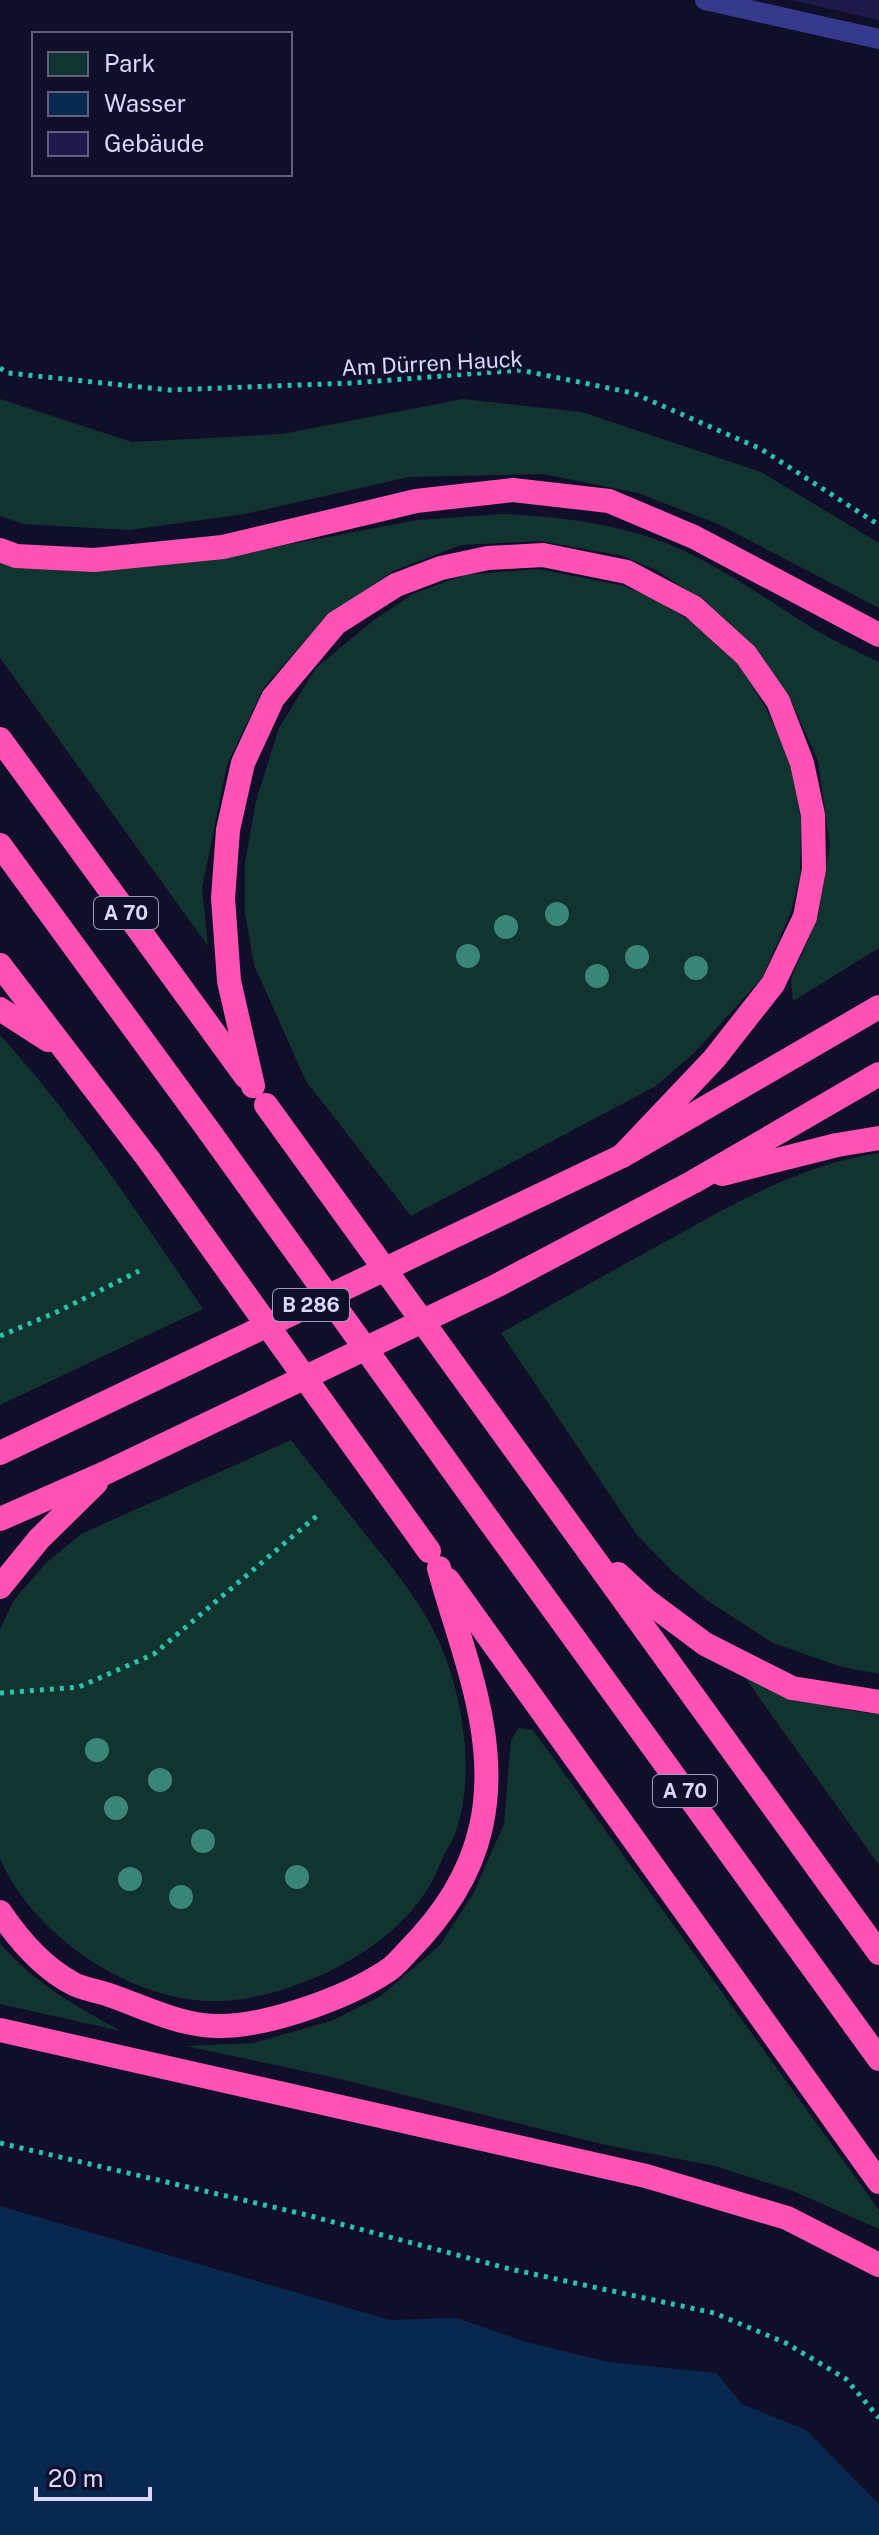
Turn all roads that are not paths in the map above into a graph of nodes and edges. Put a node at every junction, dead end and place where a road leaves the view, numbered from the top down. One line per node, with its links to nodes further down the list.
1 (705, 0): 2 (lane)
2 (879, 39)
3 (0, 550): 4 (highway)
4 (879, 635)
5 (0, 739): 12 (highway, A 70)
6 (0, 845): 26 (highway, A 70, bridge)
7 (0, 965): 10 (highway)
8 (879, 1007): 14 (highway, B 286)
9 (0, 1009): 10 (highway)
10 (71, 1055): 20 (highway, bridge)
11 (879, 1074): 15 (highway, B 286)
12 (259, 1095): 14 (highway); 19 (highway, A 70, bridge)
13 (879, 1138): 15 (highway)
14 (622, 1156): 16 (highway, B 286)
15 (693, 1182): 17 (highway, B 286)
16 (0, 1453)
17 (105, 1473): 18 (highway, B 286); 21 (highway)
18 (0, 1519)
19 (579, 1539): 22 (highway); 24 (highway, A 70)
20 (434, 1560): 23 (highway); 27 (highway)
21 (0, 1587)
22 (879, 1702)
23 (0, 1912)
24 (879, 1953)
25 (0, 2030): 28 (highway)
26 (879, 2059)
27 (879, 2182)
28 (879, 2265)

